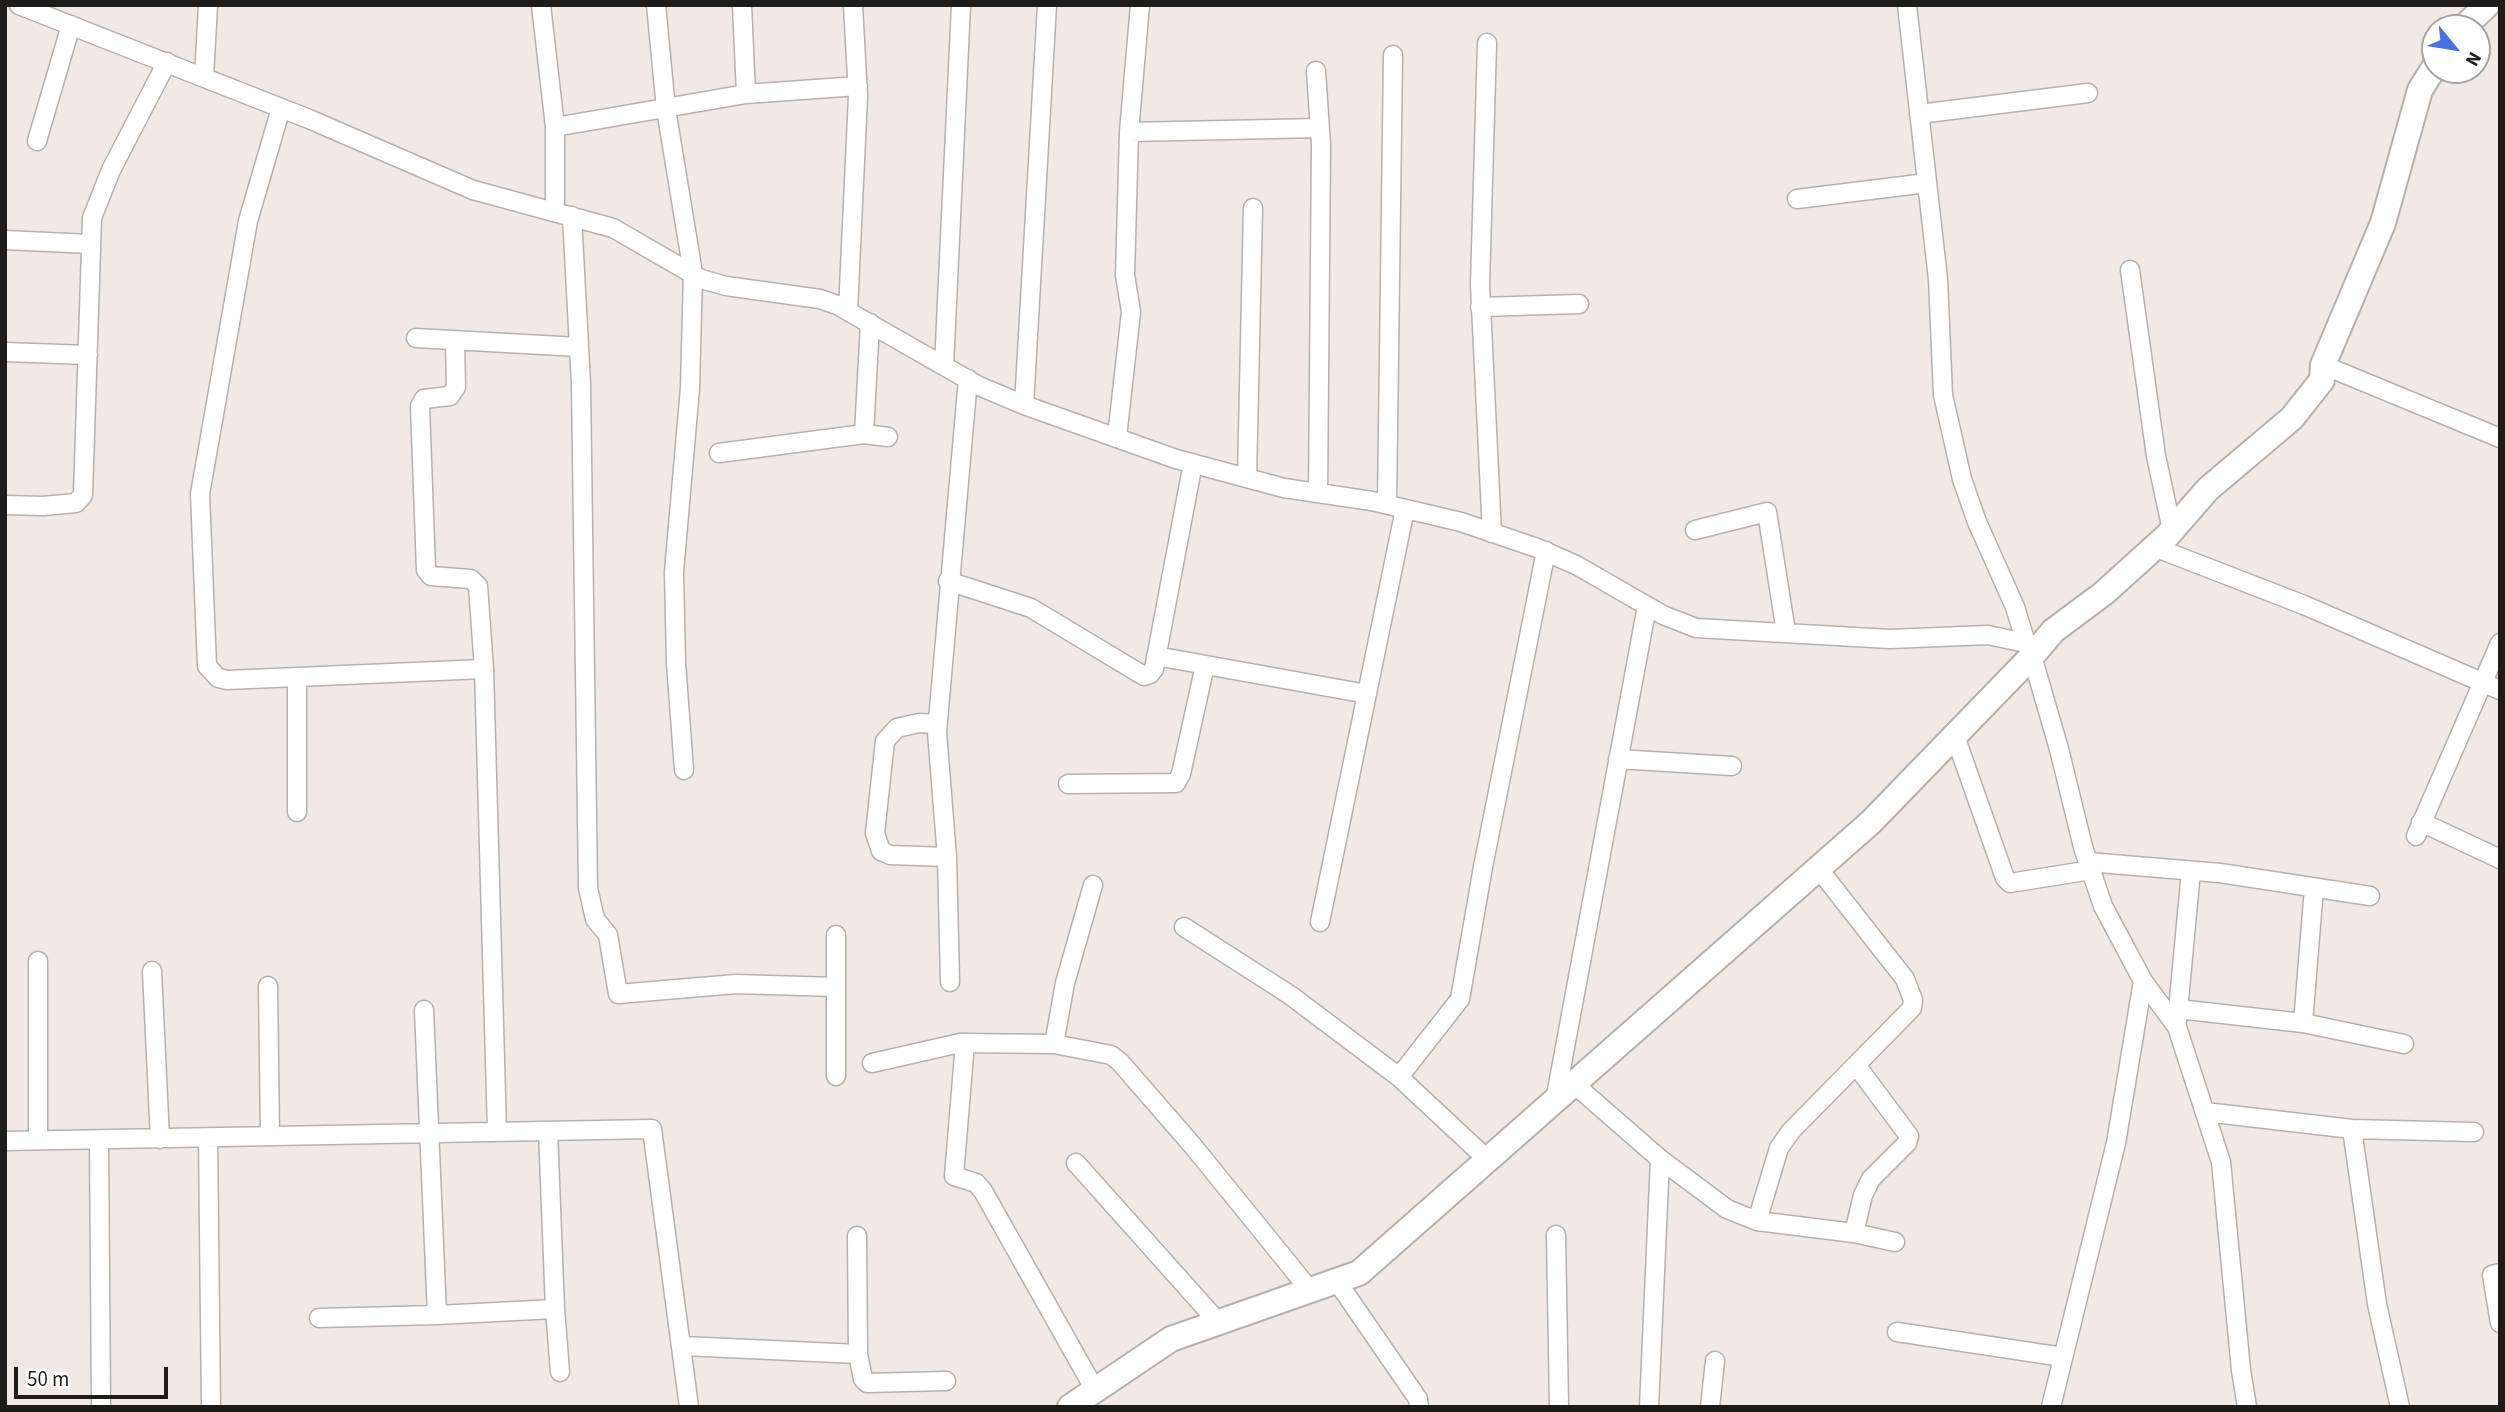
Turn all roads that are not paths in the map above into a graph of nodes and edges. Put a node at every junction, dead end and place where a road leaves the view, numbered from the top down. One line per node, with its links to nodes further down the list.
1 (19, 5): 11 (street)
2 (208, 5): 16 (street)
3 (541, 5): 24 (street)
4 (656, 5): 22 (street)
5 (742, 5): 20 (street)
6 (853, 5): 18 (street)
7 (961, 5): 46 (street)
8 (1047, 5): 48 (street)
9 (1140, 5): 26 (street)
10 (1906, 5): 23 (street)
11 (71, 25): 14 (street); 27 (street)
12 (1488, 43): 37 (street)
13 (1393, 55): 57 (street)
14 (167, 62): 16 (street); 33 (street)
15 (1316, 71): 25 (street)
16 (204, 77): 21 (street)
17 (2424, 84): 45 (main road)
18 (858, 86): 20 (street); 38 (street)
19 (2088, 93): 23 (street)
20 (746, 94): 22 (street)
21 (281, 108): 31 (street); 73 (street)
22 (666, 109): 24 (street); 35 (street)
23 (1919, 114): 28 (street)
24 (555, 127): 31 (street)
25 (1320, 128): 26 (street); 56 (street)
26 (1129, 132): 51 (street)
27 (37, 141)
28 (1927, 183): 29 (street); 69 (street)
29 (1797, 199)
30 (1253, 208): 55 (street)
31 (564, 214): 35 (street); 42 (street)
32 (5, 240): 33 (street)
33 (91, 244): 44 (street)
34 (2130, 271): 61 (street)
35 (693, 273): 38 (street); 80 (street)
36 (1579, 304): 37 (street)
37 (1480, 307): 62 (street)
38 (848, 311): 39 (street)
39 (870, 323): 46 (street); 49 (street)
40 (416, 338): 41 (street)
41 (455, 341): 42 (street); 72 (street)
42 (579, 347): 99 (street)
43 (5, 352): 44 (street)
44 (88, 355): 58 (street)
45 (2323, 365): 52 (street); 61 (main road)
46 (944, 366): 47 (street)
47 (968, 379): 48 (street); 65 (street)
48 (1024, 405): 51 (street)
49 (864, 434): 50 (street); 53 (street)
50 (888, 437)
51 (1117, 437): 54 (street)
52 (2500, 438)
53 (719, 453)
54 (1193, 463): 55 (street); 70 (street)
55 (1247, 478): 56 (street)
56 (1318, 493): 57 (street)
57 (1387, 504): 59 (street)
58 (5, 505)
59 (1405, 509): 62 (street); 75 (street)
60 (1695, 530): 67 (street)
61 (2172, 530): 63 (main road)
62 (1492, 533): 64 (street)
63 (2154, 547): 69 (main road); 74 (street)
64 (1546, 551): 66 (street); 109 (street)
65 (948, 581): 70 (street); 76 (street)
66 (1647, 606): 67 (street); 78 (street)
67 (1786, 632): 69 (street)
68 (2500, 643): 74 (street)
69 (2033, 648): 77 (main road); 85 (street)
70 (1156, 656): 71 (street)
71 (1205, 665): 75 (street); 81 (street)
72 (484, 669): 73 (street); 115 (street)
73 (298, 677): 82 (street)
74 (2492, 686): 84 (street)
75 (1367, 694): 91 (street)
76 (937, 724): 83 (street); 83 (street)
77 (1955, 736): 85 (street); 86 (main road)
78 (1618, 760): 79 (street); 111 (street)
79 (1732, 766)
80 (684, 770)
81 (1068, 784)
82 (297, 812)
83 (947, 857): 97 (street)
84 (2500, 859)
85 (2089, 866): 87 (street); 96 (street)
86 (1818, 868): 107 (street); 110 (main road)
87 (2191, 871): 89 (street); 101 (street)
88 (1093, 885): 104 (street)
89 (2314, 888): 90 (street); 102 (street)
90 (2370, 896)
91 (1320, 922)
92 (1184, 927): 109 (street)
93 (836, 935): 99 (street)
94 (38, 961): 121 (street)
95 (152, 971): 120 (street)
96 (2143, 981): 101 (street); 143 (street)
97 (950, 982)
98 (268, 986): 118 (street)
99 (836, 986): 108 (street)
100 (424, 1010): 117 (street)
101 (2177, 1018): 102 (street); 112 (street)
102 (2303, 1023): 105 (street)
103 (965, 1043): 104 (street); 106 (street); 147 (street)
104 (1054, 1044): 134 (street)
105 (2404, 1044)
106 (872, 1063)
107 (1856, 1065): 127 (street); 128 (street)
108 (836, 1076)
109 (1399, 1077): 125 (street)
110 (1574, 1084): 111 (main road); 124 (street)
111 (1555, 1101): 125 (main road)
112 (2205, 1112): 113 (street); 157 (street)
113 (2352, 1129): 116 (street); 158 (street)
114 (548, 1131): 115 (street); 135 (street); 141 (street)
115 (496, 1132): 117 (street)
116 (2474, 1132)
117 (429, 1133): 118 (street); 136 (street)
118 (270, 1136): 119 (street)
119 (208, 1138): 120 (street); 149 (street)
120 (160, 1139): 122 (street)
121 (38, 1140): 122 (street); 123 (street)
122 (99, 1140): 148 (street)
123 (5, 1141)
124 (1660, 1159): 127 (street); 154 (street)
125 (1488, 1160): 133 (main road)
126 (1076, 1163): 138 (street)
127 (1757, 1221): 128 (street)
128 (1854, 1233): 131 (street)
129 (1556, 1235): 153 (street)
130 (857, 1236): 142 (street)
131 (1895, 1242)
132 (2500, 1273): 139 (street)
133 (1336, 1280): 134 (main road); 152 (street)
134 (1308, 1289): 138 (main road)
135 (555, 1309): 136 (street); 145 (street)
136 (437, 1315): 137 (street)
137 (320, 1318)
138 (1218, 1322): 147 (main road)
139 (2500, 1322)
140 (1897, 1332): 143 (street)
141 (683, 1346): 142 (street); 150 (street)
142 (858, 1354): 146 (street)
143 (2063, 1357): 156 (street)
144 (1715, 1361): 155 (street)
145 (560, 1372)
146 (946, 1381)
147 (1095, 1390): 151 (main road)
148 (100, 1407)
149 (211, 1407)
150 (690, 1407)
151 (1070, 1407)
152 (1419, 1407)
153 (1559, 1407)
154 (1649, 1407)
155 (1710, 1407)
156 (2051, 1407)
157 (2246, 1407)
158 (2400, 1407)

